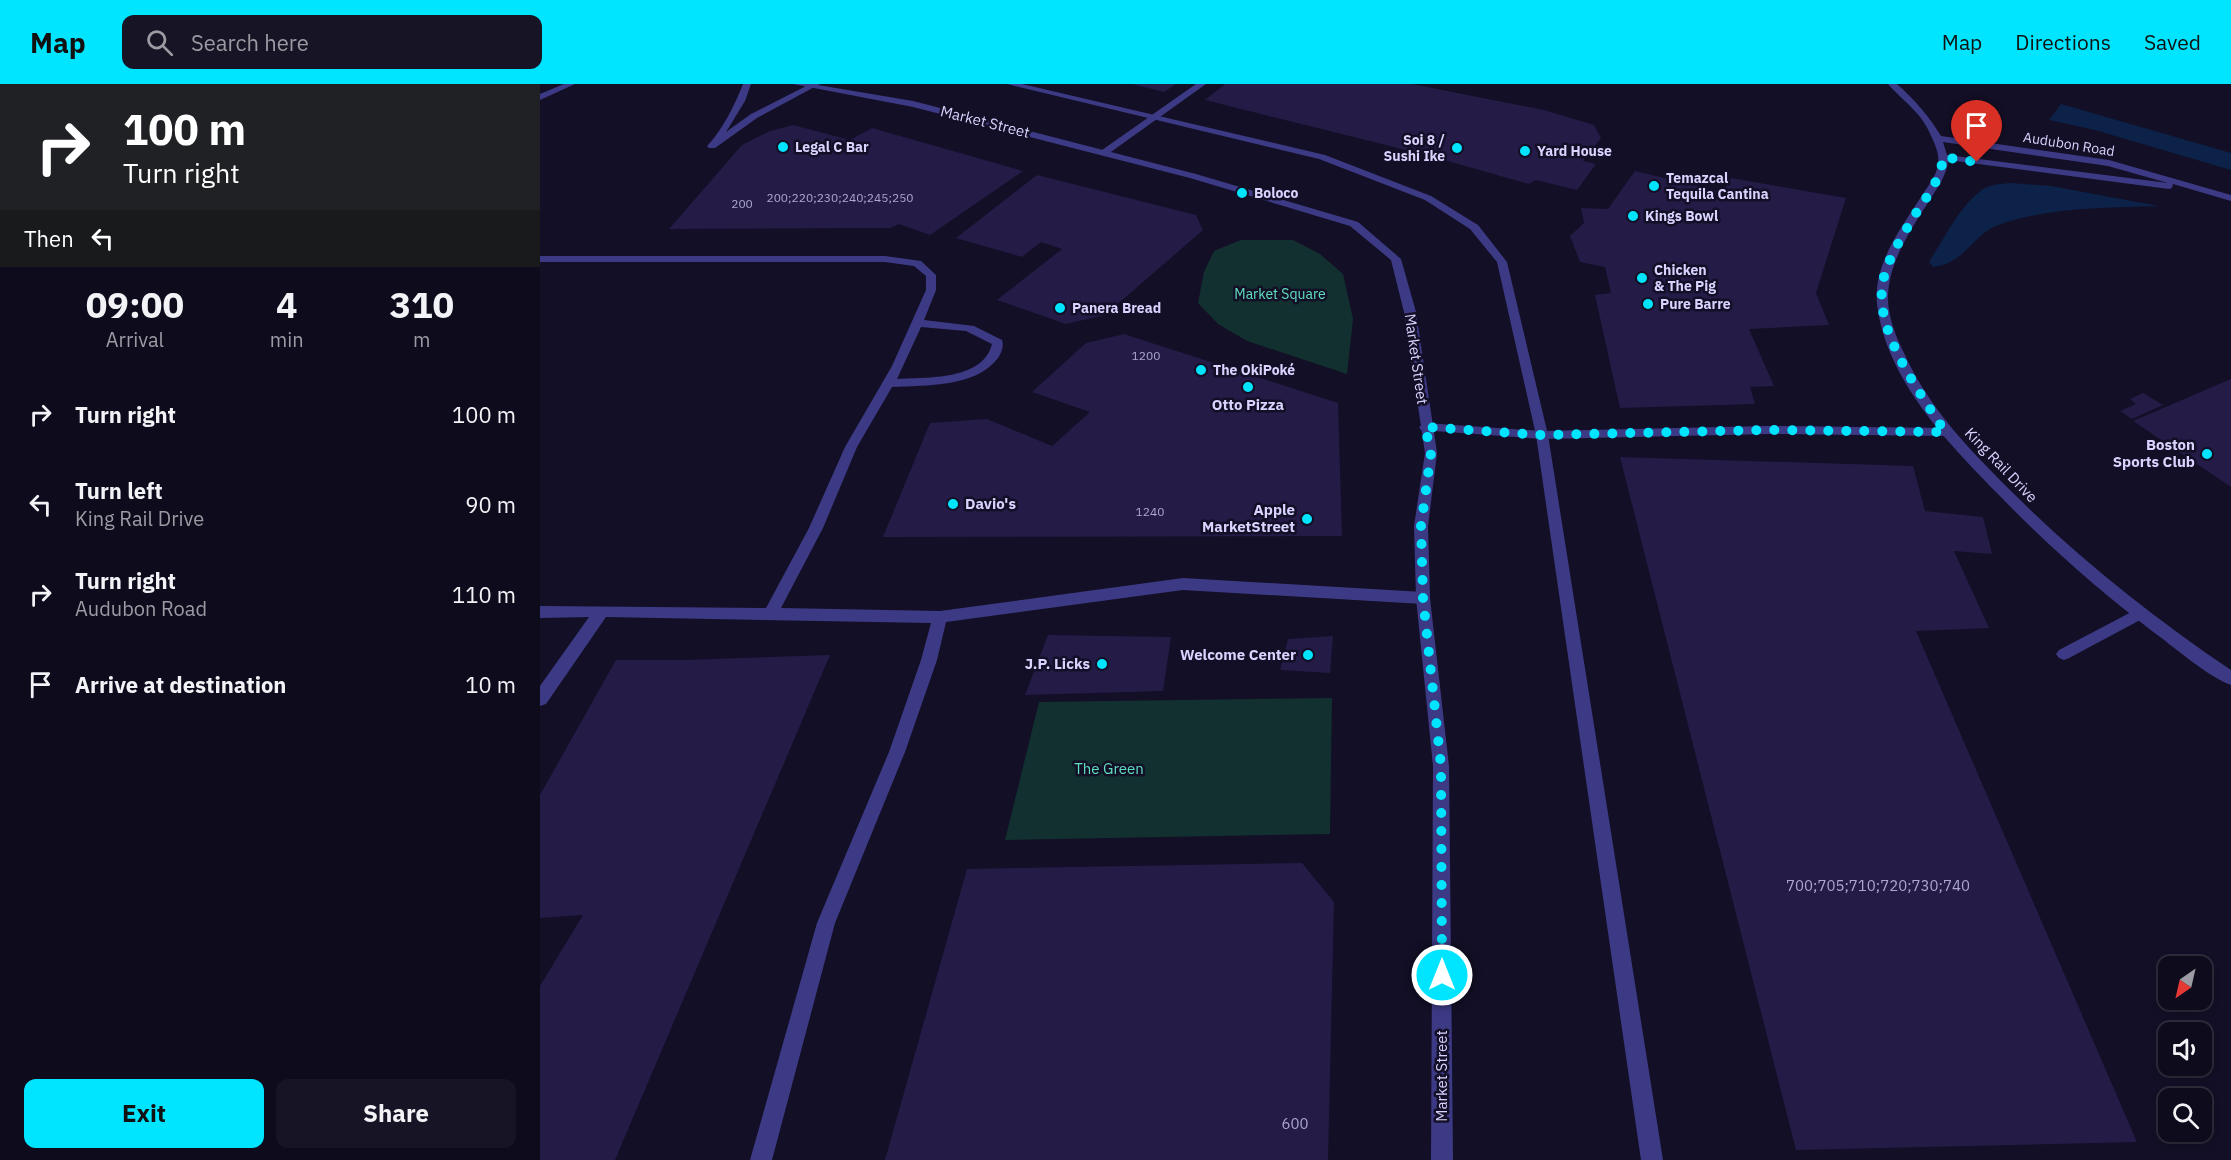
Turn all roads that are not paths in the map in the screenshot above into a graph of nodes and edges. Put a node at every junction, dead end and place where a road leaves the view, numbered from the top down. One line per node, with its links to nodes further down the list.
1 (572, 84): 7 (street)
2 (747, 84): 6 (street)
3 (1011, 84): 8 (street)
4 (1202, 84): 8 (street)
5 (1892, 84): 9 (street)
6 (807, 85): 10 (street, Market Street)
7 (540, 97)
8 (1154, 119): 10 (street); 19 (street)
9 (1936, 138): 11 (street); 12 (street, Audubon Road)
10 (1105, 152): 17 (street, Market Street)
11 (1943, 157): 12 (street, Audubon Road); 18 (street, King Rail Drive)
12 (2196, 188): 13 (street, Audubon Road)
13 (2231, 198)
14 (540, 259): 15 (street)
15 (918, 323): 16 (street); 16 (street)
16 (890, 383): 23 (street)
17 (1425, 427): 19 (street); 20 (street, Market Street)
18 (1945, 432): 19 (street); 24 (street, King Rail Drive)
19 (1542, 435): 31 (street)
20 (1423, 598): 25 (street); 30 (street, Market Street)
21 (602, 611): 22 (street); 23 (street); 28 (street)
22 (540, 612)
23 (771, 613): 25 (street)
24 (2139, 614): 26 (street); 27 (street, King Rail Drive)
25 (940, 617): 29 (street)
26 (2064, 654)
27 (2231, 678)
28 (540, 699)
29 (761, 1160)
30 (1442, 1160)
31 (1652, 1160)

